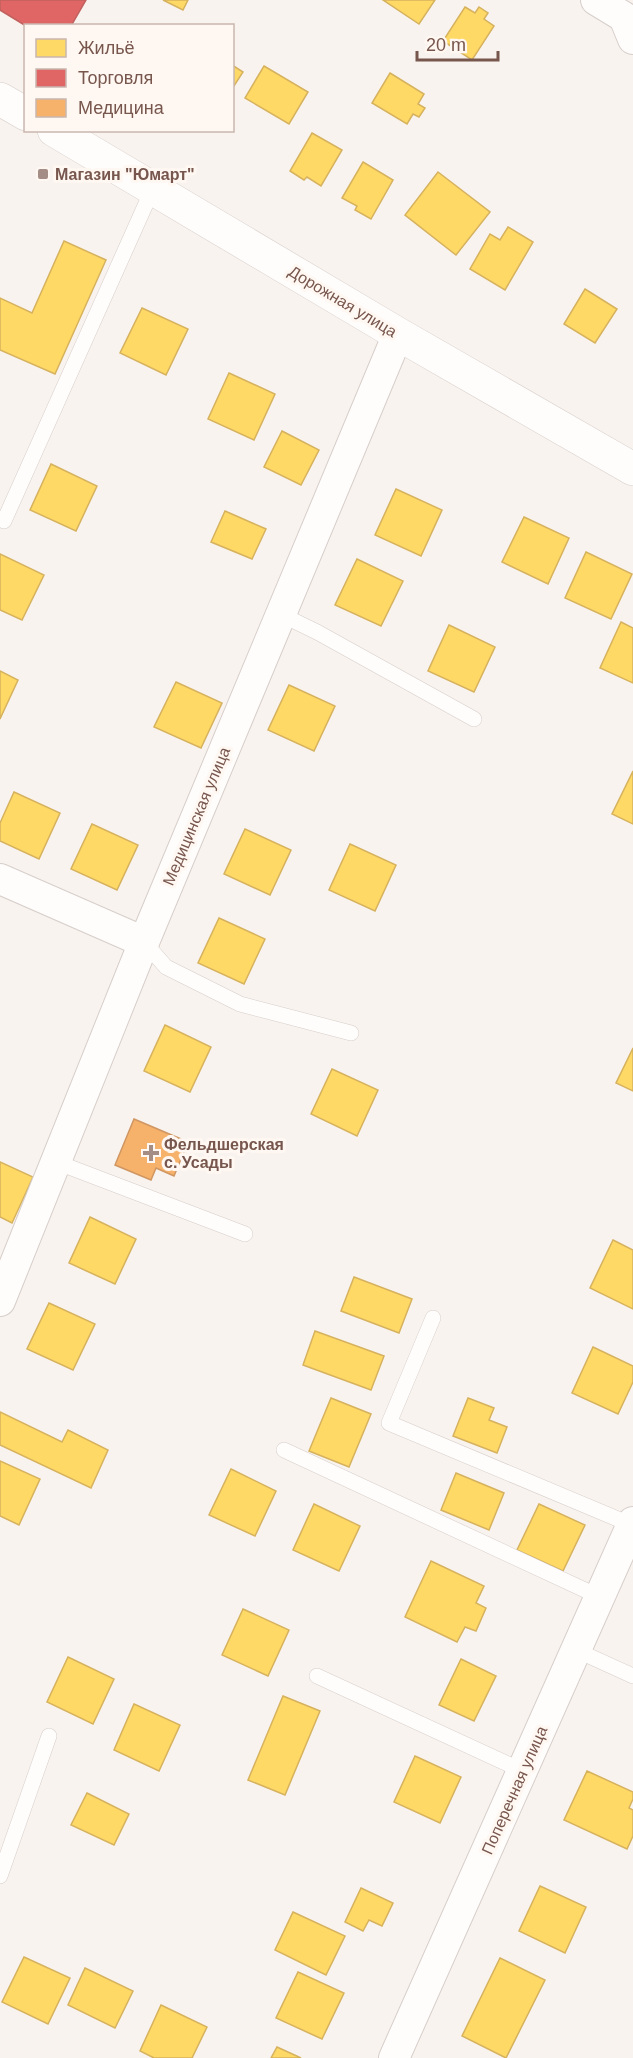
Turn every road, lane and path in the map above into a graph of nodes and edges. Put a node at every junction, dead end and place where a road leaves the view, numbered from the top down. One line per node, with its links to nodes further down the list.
1 (596, 0): 2 (street)
2 (633, 39)
3 (0, 99): 4 (street)
4 (24, 113)
5 (57, 132): 6 (street, Дорожная улица)
6 (153, 188): 7 (street, Дорожная улица); 9 (lane)
7 (398, 334): 8 (street, Дорожная улица); 10 (street, Медицинская улица)
8 (633, 469)
9 (4, 521)
10 (280, 614): 11 (lane); 13 (street, Медицинская улица)
11 (474, 719)
12 (0, 879): 13 (street)
13 (144, 942): 14 (lane); 15 (street, Медицинская улица)
14 (351, 1033)
15 (56, 1162): 16 (lane); 17 (street, Медицинская улица)
16 (244, 1234)
17 (0, 1300)
18 (433, 1318): 20 (lane)
19 (284, 1450): 21 (lane)
20 (632, 1523): 21 (street, Поперечная улица)
21 (600, 1597): 22 (street, Поперечная улица)
22 (576, 1650): 24 (lane); 26 (street, Поперечная улица)
23 (317, 1676): 26 (lane)
24 (633, 1676)
25 (50, 1736): 27 (lane)
26 (523, 1771): 28 (street, Поперечная улица)
27 (0, 1876)
28 (394, 2058)

